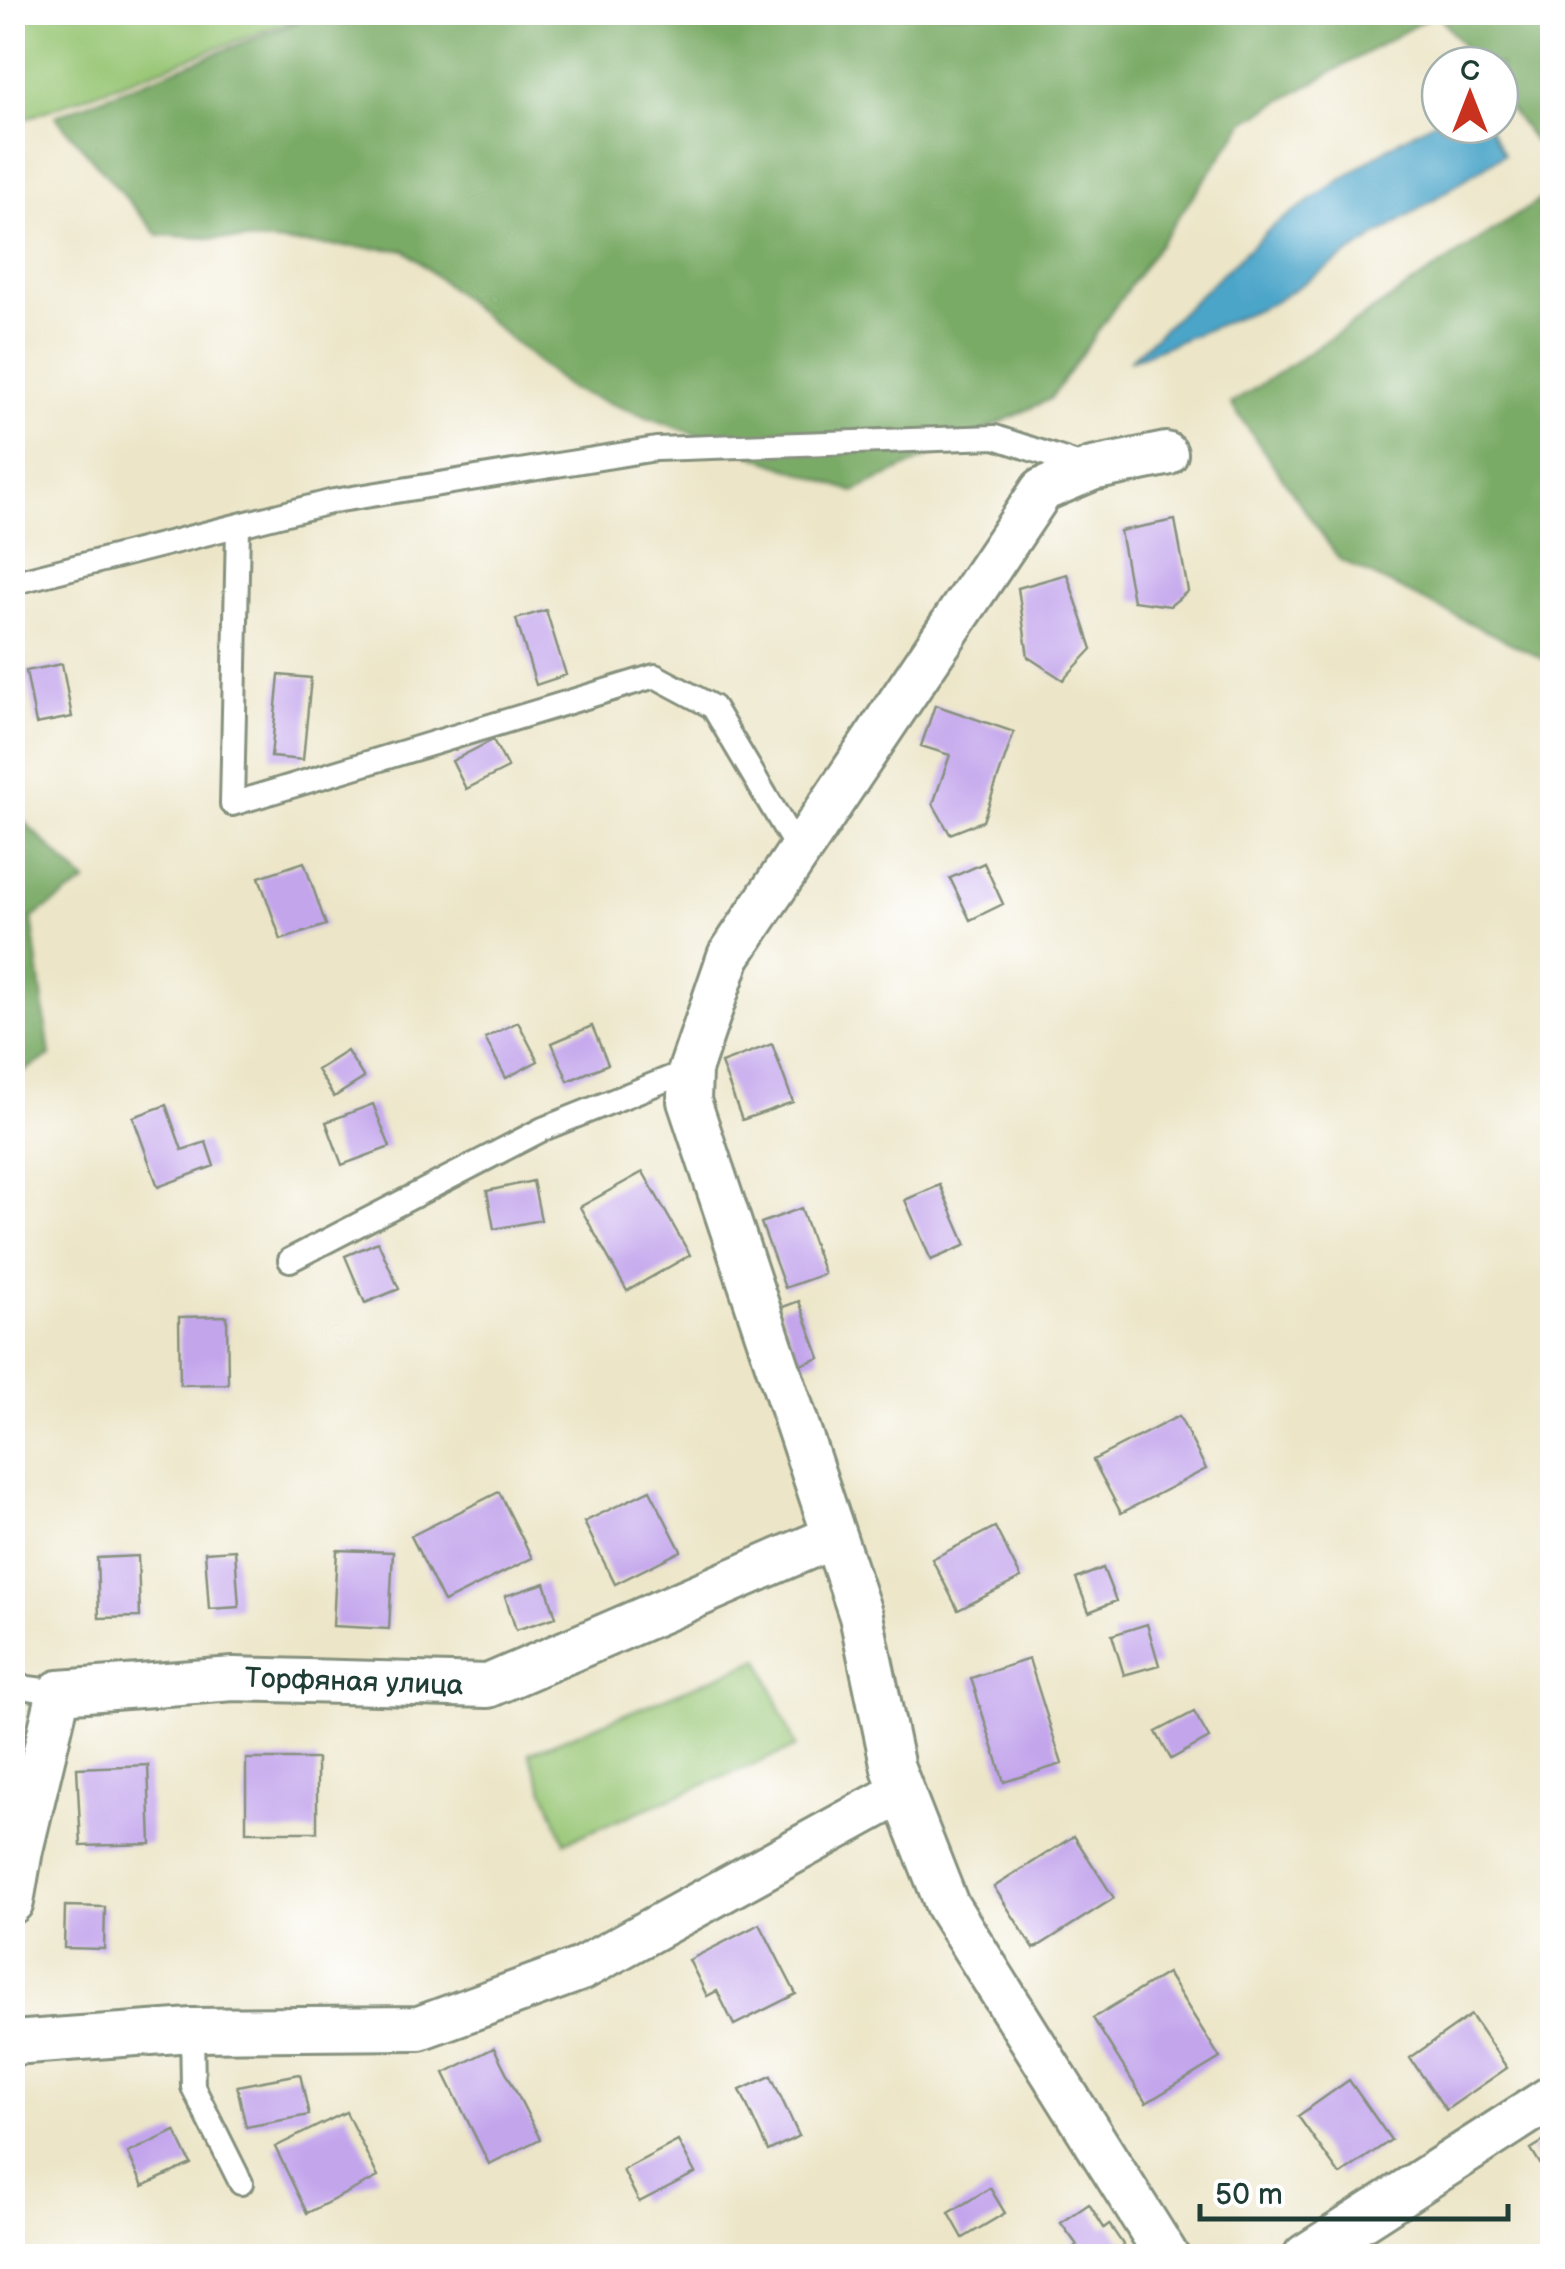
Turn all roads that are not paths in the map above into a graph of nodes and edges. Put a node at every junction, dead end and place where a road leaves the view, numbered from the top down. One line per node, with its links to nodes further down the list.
1 (1166, 454): 2 (street)
2 (1092, 469): 3 (lane); 5 (street)
3 (238, 528): 4 (lane); 5 (lane)
4 (12, 582)
5 (799, 852): 6 (street)
6 (690, 1070): 7 (lane); 8 (street)
7 (290, 1260)
8 (833, 1536): 10 (street, Торфяная улица); 11 (street)
9 (12, 1686): 10 (lane)
10 (59, 1692): 12 (street)
11 (902, 1792): 13 (street); 17 (street)
12 (12, 1902)
13 (192, 2030): 14 (street); 16 (lane)
14 (12, 2042)
15 (1552, 2097): 18 (street)
16 (241, 2183)
17 (1167, 2256)
18 (1305, 2256)

